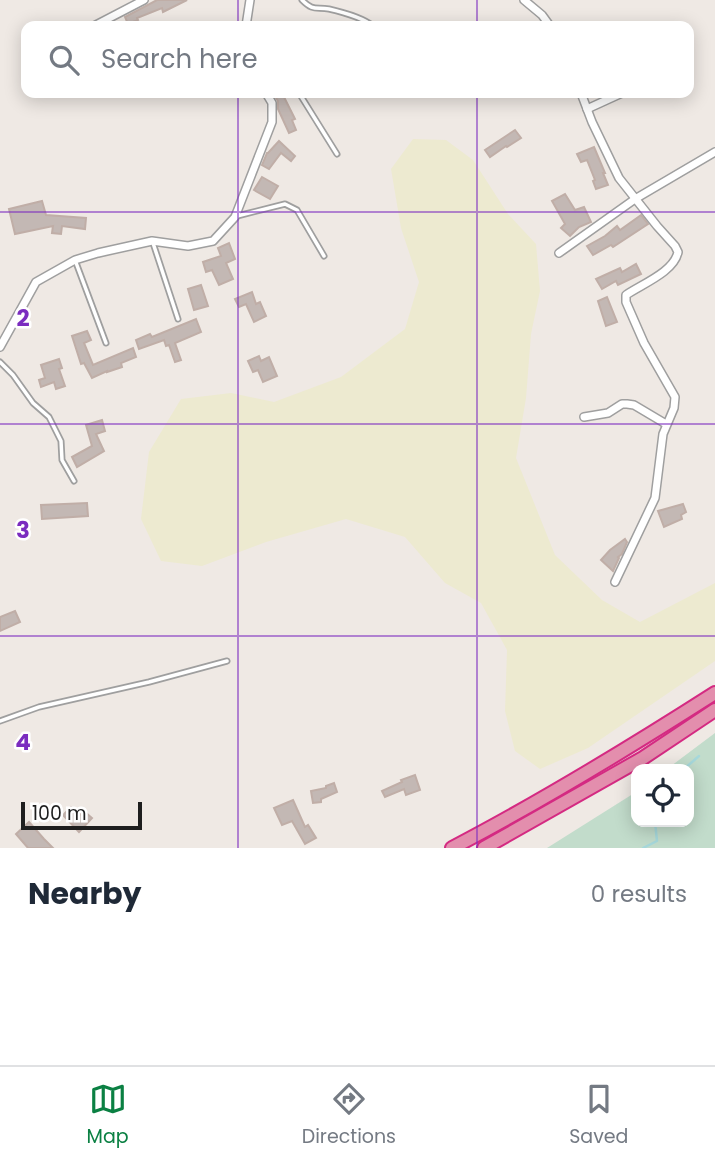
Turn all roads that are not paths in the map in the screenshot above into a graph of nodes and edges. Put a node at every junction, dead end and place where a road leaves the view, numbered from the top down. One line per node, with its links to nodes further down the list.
1 (144, 0): 5 (street)
2 (250, 0): 6 (street)
3 (302, 0): 7 (lane)
4 (524, 0): 8 (street)
5 (104, 21)
6 (247, 21)
7 (364, 21)
8 (546, 21)
9 (269, 98): 17 (street)
10 (302, 98): 15 (lane)
11 (583, 98): 13 (street)
12 (611, 98): 13 (street)
13 (587, 109): 16 (street)
14 (715, 152): 16 (street)
15 (337, 154)
16 (635, 199): 19 (street); 27 (street)
17 (235, 217): 18 (street); 20 (lane)
18 (152, 241): 21 (street); 22 (lane)
19 (559, 253)
20 (324, 256)
21 (75, 260): 23 (lane); 24 (street)
22 (178, 319)
23 (106, 343)
24 (0, 347)
25 (0, 362): 28 (lane)
26 (584, 417): 27 (street)
27 (666, 424): 29 (street)
28 (74, 481)
29 (615, 583)
30 (227, 661): 33 (lane)
31 (715, 692): 34 (highway)
32 (715, 710): 35 (highway)
33 (0, 721)
34 (452, 848)
35 (484, 848)

